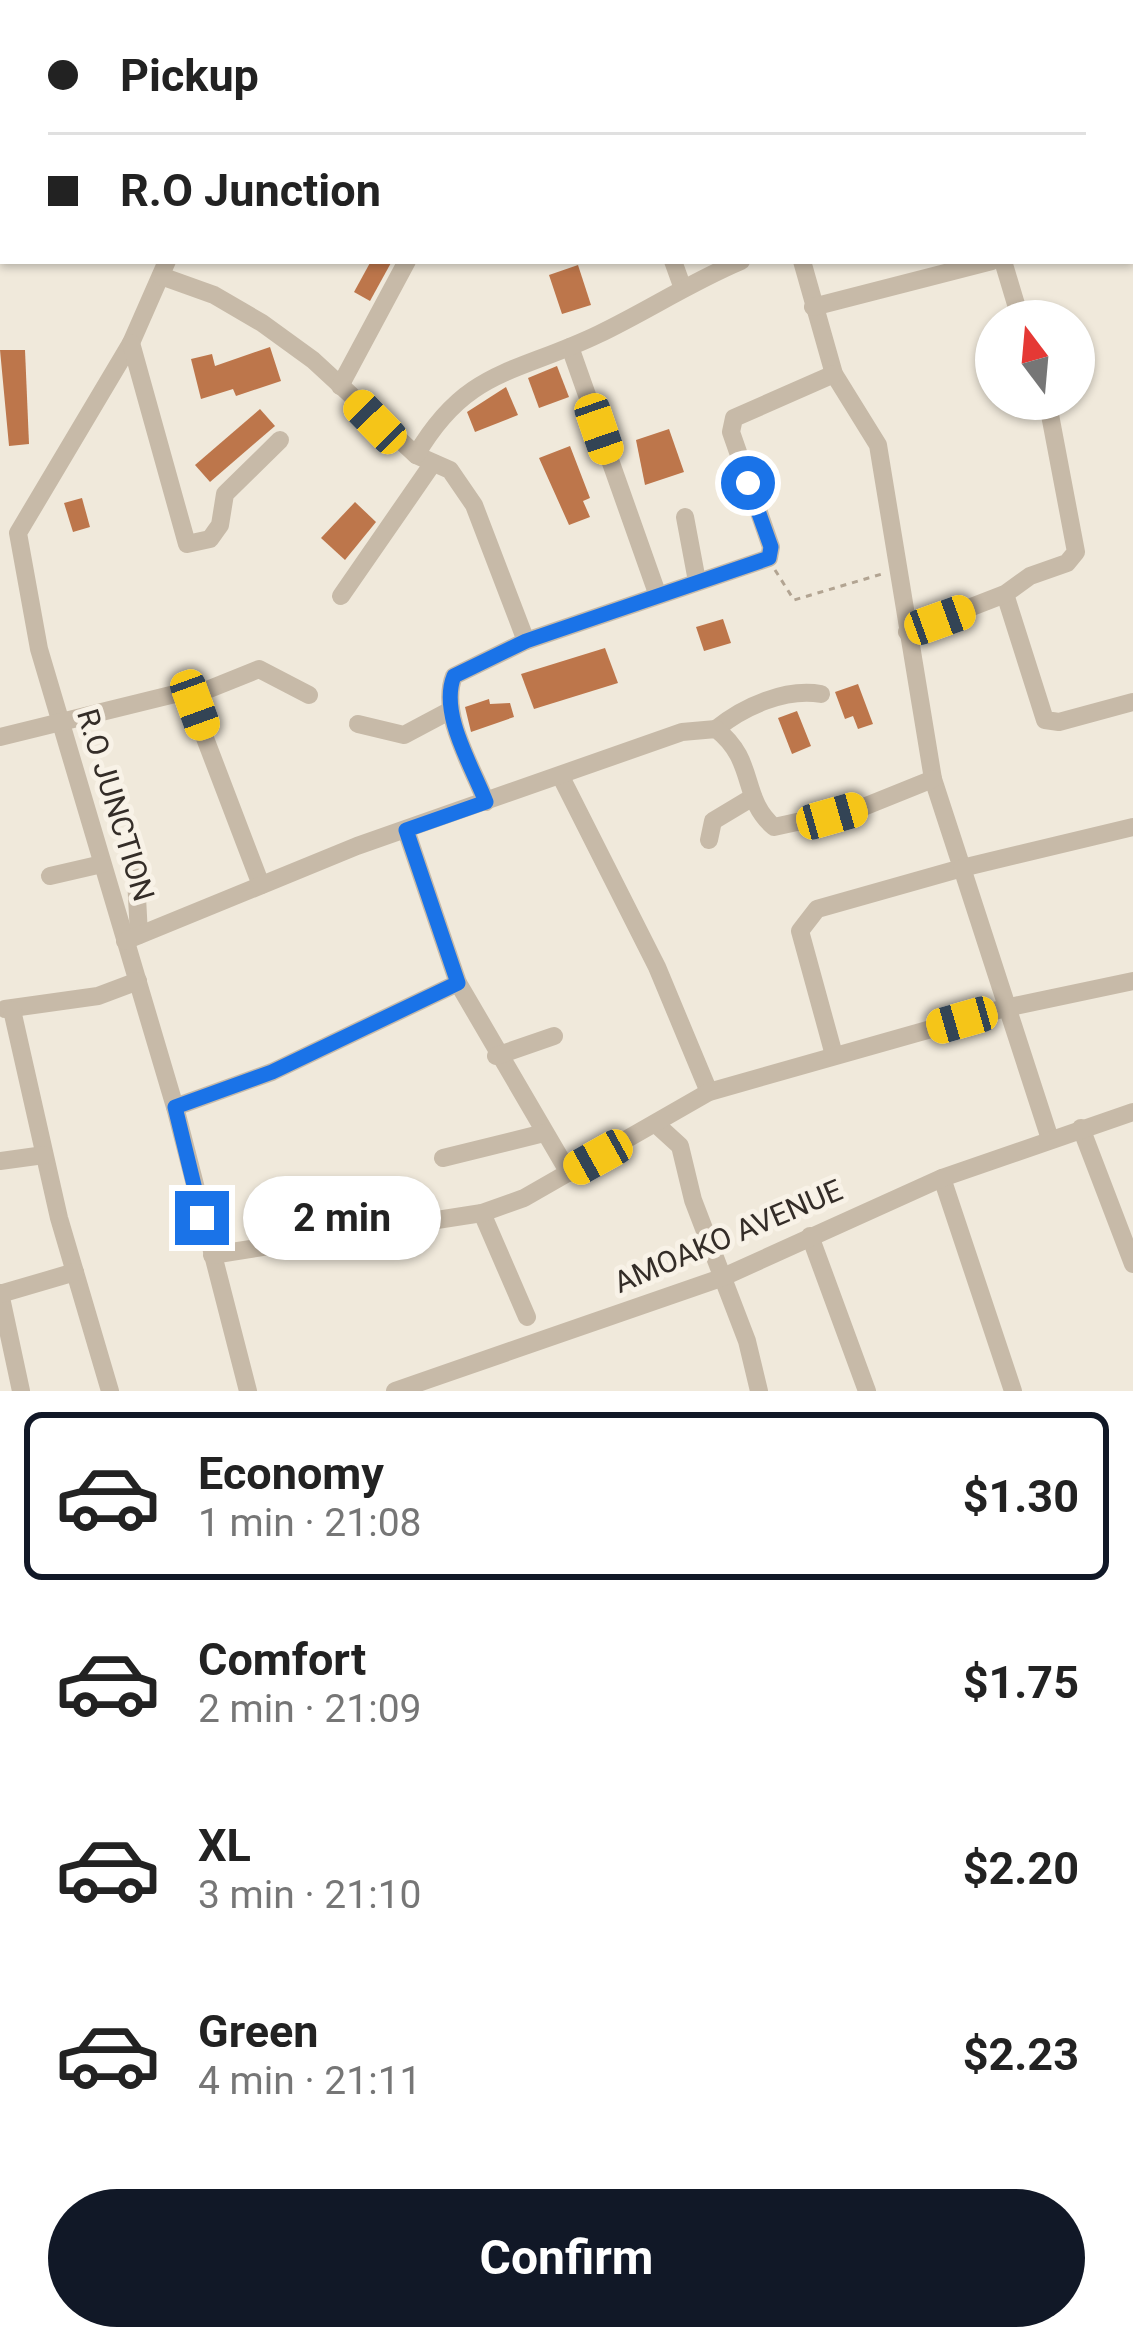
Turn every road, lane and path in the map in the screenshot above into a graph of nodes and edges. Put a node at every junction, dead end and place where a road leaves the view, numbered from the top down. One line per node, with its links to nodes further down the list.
1 (405, 264): 14 (street)
2 (674, 264): 8 (street)
3 (734, 264): 8 (street)
4 (803, 264): 10 (street)
5 (980, 264): 10 (street)
6 (1004, 264): 9 (street)
7 (164, 268): 11 (street, R.O JUNCTION); 14 (street)
8 (682, 286): 12 (street)
9 (1015, 300)
10 (813, 307): 13 (street)
11 (131, 343): 16 (street); 19 (street, R.O JUNCTION)
12 (569, 347): 17 (street); 23 (street)
13 (834, 374): 20 (street); 21 (street)
14 (340, 386): 17 (street)
15 (1051, 420): 24 (street)
16 (280, 440)
17 (424, 459): 25 (street); 27 (street)
18 (685, 517): 22 (street)
19 (9, 536): 33 (street, R.O JUNCTION)
20 (769, 558): 21 (path); 22 (street)
21 (896, 570): 26 (street)
22 (697, 581): 23 (street)
23 (657, 593): 27 (street)
24 (1005, 594): 26 (street); 31 (street)
25 (341, 596)
26 (907, 632): 38 (street)
27 (526, 641): 32 (street)
28 (821, 694): 35 (street)
29 (309, 695): 30 (street)
30 (192, 696): 33 (street); 48 (street)
31 (1133, 702)
32 (451, 710): 34 (street); 40 (street)
33 (59, 718): 36 (street); 45 (street, R.O JUNCTION)
34 (358, 724)
35 (716, 729): 37 (street); 39 (street)
36 (0, 736)
37 (561, 777): 40 (street); 58 (street)
38 (933, 779): 39 (street); 46 (street)
39 (752, 796): 43 (street)
40 (486, 802): 42 (street)
41 (1133, 827): 46 (street)
42 (406, 830): 48 (street); 52 (street)
43 (709, 840)
44 (134, 859): 49 (street)
45 (102, 864): 47 (street); 49 (street, R.O JUNCTION)
46 (962, 868): 53 (street); 56 (street)
47 (50, 876)
48 (262, 885): 49 (street)
49 (132, 938): 50 (street, R.O JUNCTION)
50 (138, 981): 54 (street); 60 (street, R.O JUNCTION)
51 (1133, 981): 53 (street)
52 (458, 983): 57 (street); 60 (street)
53 (1005, 1008): 56 (street); 65 (street)
54 (6, 1009): 67 (street)
55 (554, 1036): 57 (street)
56 (833, 1055): 58 (street)
57 (496, 1056): 64 (street)
58 (709, 1092): 59 (street)
59 (689, 1105): 62 (street); 66 (street)
60 (175, 1107): 74 (street, R.O JUNCTION)
61 (1133, 1112): 63 (street, AMOAKO AVENUE)
62 (657, 1125): 66 (street); 70 (street)
63 (1082, 1128): 65 (street, AMOAKO AVENUE); 75 (street)
64 (544, 1133): 68 (street); 70 (street)
65 (1050, 1138): 71 (street, AMOAKO AVENUE)
66 (680, 1146): 77 (street)
67 (44, 1155): 69 (street); 76 (street)
68 (443, 1158)
69 (0, 1160)
70 (569, 1173): 72 (street)
71 (942, 1178): 73 (street, AMOAKO AVENUE); 87 (street)
72 (482, 1213): 74 (street); 79 (street)
73 (810, 1236): 77 (street, AMOAKO AVENUE); 86 (street)
74 (212, 1255): 83 (street, R.O JUNCTION)
75 (1133, 1264)
76 (75, 1272): 78 (street); 82 (street)
77 (721, 1278): 80 (street, AMOAKO AVENUE); 85 (street)
78 (0, 1294): 81 (street)
79 (527, 1317)
80 (437, 1385): 84 (street, AMOAKO AVENUE)
81 (21, 1391)
82 (110, 1391)
83 (248, 1391)
84 (395, 1391)
85 (759, 1391)
86 (867, 1391)
87 (1013, 1391)

